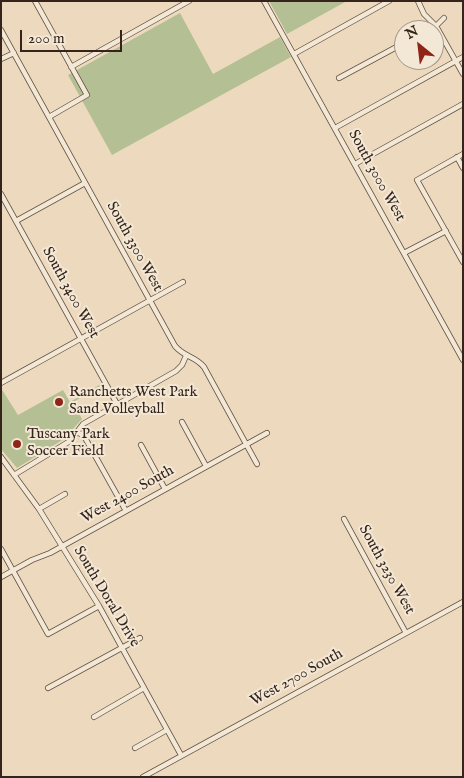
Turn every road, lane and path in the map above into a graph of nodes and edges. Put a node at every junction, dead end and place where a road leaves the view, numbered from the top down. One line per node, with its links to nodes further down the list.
1 (35, 1): 15 (street)
2 (189, 1): 15 (street)
3 (389, 1): 11 (street)
4 (418, 1): 6 (street)
5 (266, 3): 11 (street, South 3000 West)
6 (430, 20)
7 (1, 30): 10 (street, South 3300 West)
8 (444, 40): 14 (street)
9 (394, 48): 17 (street)
10 (14, 53): 13 (street); 19 (street, South 3300 West)
11 (294, 54): 20 (street, South 3000 West)
12 (463, 57): 14 (street)
13 (1, 60)
14 (456, 61): 16 (street); 20 (street)
15 (71, 67): 19 (street)
16 (463, 74)
17 (339, 78)
18 (463, 104): 23 (street)
19 (49, 116): 25 (street, South 3300 West)
20 (335, 128): 23 (street, South 3000 West)
21 (463, 154): 22 (street)
22 (457, 158): 24 (street); 28 (street)
23 (355, 164): 29 (street, South 3000 West)
24 (463, 168)
25 (85, 183): 27 (street); 32 (street, South 3300 West)
26 (1, 194): 27 (street, South 3400 West)
27 (16, 221): 33 (street, South 3400 West)
28 (446, 231): 29 (street); 30 (street)
29 (404, 253): 35 (street, South 3000 West)
30 (463, 262)
31 (183, 282): 32 (street)
32 (149, 300): 33 (street); 34 (street, South 3300 West)
33 (81, 338): 36 (street); 37 (street, South 3400 West)
34 (186, 356): 37 (street); 41 (street, South 3300 West)
35 (463, 360)
36 (1, 383)
37 (117, 404): 39 (street)
38 (182, 422): 45 (street)
39 (77, 432): 46 (street); 50 (street)
40 (267, 433): 41 (street, West 2400 South)
41 (246, 444): 44 (street, South 3300 West); 45 (street, West 2400 South)
42 (141, 445): 47 (street)
43 (1, 457): 46 (street, South Doral Drive)
44 (257, 464)
45 (206, 466): 47 (street, West 2400 South)
46 (14, 475): 49 (street, South Doral Drive)
47 (166, 489): 50 (street, West 2400 South)
48 (66, 494): 49 (street)
49 (39, 509): 52 (street, South Doral Drive)
50 (126, 511): 52 (street, West 2400 South)
51 (344, 519): 58 (street, South 3230 West)
52 (62, 546): 54 (street, West 2400 South); 57 (street, South Doral Drive)
53 (1, 549): 54 (street)
54 (13, 570): 55 (street, West 2400 South); 57 (street)
55 (1, 577)
56 (463, 602): 58 (street, West 2700 South)
57 (99, 606): 60 (street, South Doral Drive)
58 (406, 633): 66 (street, West 2700 South)
59 (140, 638): 60 (street)
60 (122, 647): 61 (street); 62 (street, South Doral Drive)
61 (48, 688)
62 (144, 688): 63 (street); 64 (street, South Doral Drive)
63 (94, 717)
64 (166, 730): 65 (street); 66 (street, South Doral Drive)
65 (134, 748)
66 (181, 755): 67 (street, West 2700 South)
67 (143, 777)

